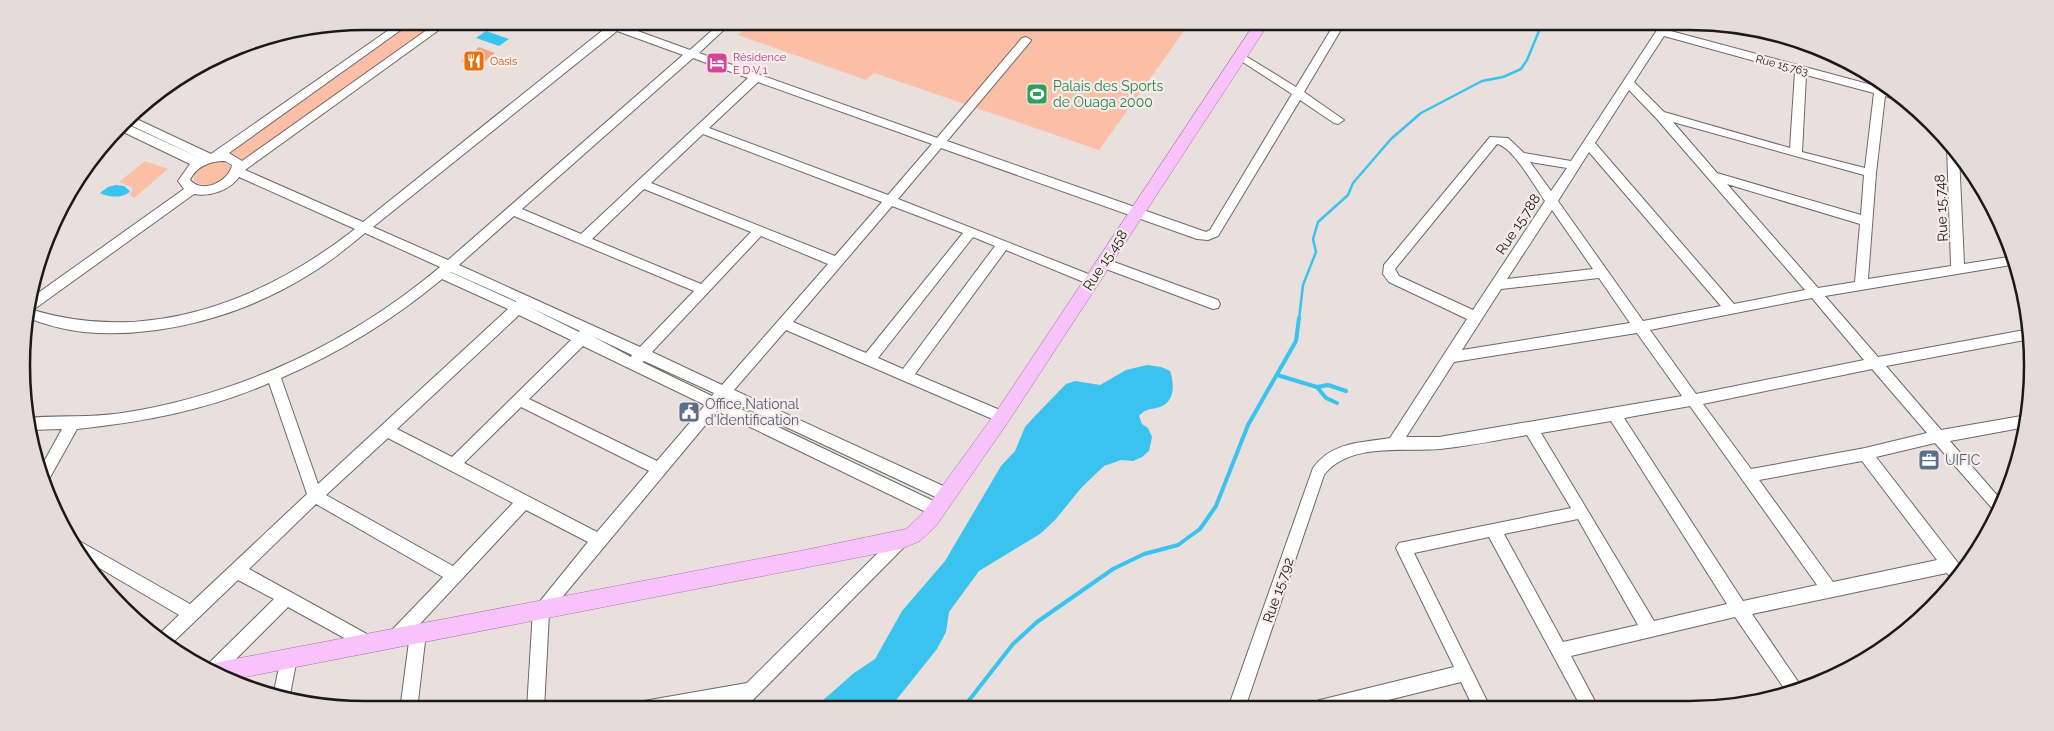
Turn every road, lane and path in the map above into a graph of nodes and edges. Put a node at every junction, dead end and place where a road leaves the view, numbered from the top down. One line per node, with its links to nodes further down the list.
1 (396, 30): 27 (street)
2 (434, 30): 31 (street)
3 (611, 30): 41 (street)
4 (623, 30): 11 (street)
5 (718, 30): 11 (street)
6 (1257, 30): 12 (main road, Rue 15.458)
7 (1336, 30): 17 (street)
8 (1663, 30): 15 (street, Rue 15.788)
9 (1674, 30): 13 (street, Rue 15.763)
10 (1026, 40): 23 (street)
11 (691, 54): 14 (street); 38 (street)
12 (1240, 57): 17 (street); 39 (main road, Rue 15.458)
13 (1801, 70): 16 (street, Rue 15.763); 25 (street)
14 (755, 78): 22 (street); 23 (street)
15 (1628, 82): 18 (street); 24 (street, Rue 15.788)
16 (1880, 91): 32 (street)
17 (1298, 92): 19 (street); 39 (street)
18 (1660, 115): 25 (street); 33 (street)
19 (1338, 120)
20 (135, 122): 27 (street)
21 (127, 129): 29 (street)
22 (701, 129): 34 (street); 36 (street)
23 (938, 143): 36 (street); 39 (street)
24 (1588, 143): 30 (street, Rue 15.788); 61 (street)
25 (1796, 154): 32 (street)
26 (1520, 156): 30 (street); 37 (street); 63 (street)
27 (212, 158): 29 (street); 31 (street)
28 (1954, 159): 49 (street, Rue 15.748)
29 (199, 163): 35 (street)
30 (1574, 165): 37 (street, Rue 15.788)
31 (236, 173): 35 (street); 41 (street)
32 (1870, 173): 40 (street)
33 (1710, 174): 40 (street); 57 (street)
34 (643, 184): 42 (street); 44 (street)
35 (189, 188): 55 (street); 58 (street)
36 (890, 200): 43 (street); 47 (street)
37 (1550, 202): 51 (street); 53 (street, Rue 15.788)
38 (512, 210): 44 (street); 50 (street)
39 (1136, 213): 48 (main road, Rue 15.458)
40 (1866, 221): 54 (street)
41 (362, 230): 50 (street); 62 (street)
42 (760, 230): 47 (street); 56 (street)
43 (970, 231): 45 (street); 70 (street)
44 (583, 240): 56 (street)
45 (1004, 244): 52 (street); 72 (street)
46 (2007, 261): 49 (street)
47 (837, 262): 64 (street)
48 (1103, 263): 52 (main road, Rue 15.458); 60 (street)
49 (1958, 268): 54 (street)
50 (444, 270): 59 (street); 73 (street)
51 (1601, 273): 53 (street); 65 (street)
52 (1091, 280): 78 (main road, Rue 15.458)
53 (1496, 284): 63 (street, Rue 15.788)
54 (1861, 286): 57 (street)
55 (38, 290)
56 (703, 290): 69 (street)
57 (1814, 293): 61 (street); 71 (street)
58 (36, 301)
59 (522, 304): 66 (street); 83 (street)
60 (1214, 304)
61 (1732, 310): 65 (street)
62 (34, 314)
63 (1475, 317): 68 (street, Rue 15.788)
64 (784, 324): 70 (street); 74 (street)
65 (1640, 327): 68 (street); 76 (street)
66 (585, 335): 69 (street); 75 (street)
67 (2022, 335): 71 (street)
68 (1449, 357): 85 (street, Rue 15.788)
69 (637, 358): 74 (street)
70 (869, 359): 72 (street)
71 (1875, 362): 76 (street); 84 (street)
72 (906, 375): 78 (street)
73 (273, 376): 80 (street); 91 (street)
74 (719, 398): 88 (street); 93 (street)
75 (518, 400): 87 (street); 88 (street)
76 (1694, 400): 77 (street); 90 (street)
77 (1614, 414): 82 (street); 105 (street)
78 (1002, 417): 93 (main road, Rue 15.458)
79 (35, 424): 80 (street)
80 (72, 425): 89 (street)
81 (2019, 425): 84 (street)
82 (1531, 429): 85 (street); 95 (street)
83 (386, 430): 87 (street); 91 (street)
84 (1937, 437): 86 (street); 94 (street)
85 (1394, 443): 125 (street, Rue 15.792)
86 (1865, 454): 90 (street); 100 (street)
87 (453, 465): 92 (street)
88 (659, 469): 97 (street)
89 (47, 470)
90 (1748, 476): 103 (street)
91 (315, 496): 101 (street); 102 (street)
92 (524, 502): 97 (street); 102 (street)
93 (942, 502): 98 (main road, Rue 15.458)
94 (1994, 502)
95 (1582, 512): 96 (street); 108 (street)
96 (1494, 531): 113 (street); 117 (street)
97 (598, 540): 106 (street)
98 (901, 540): 106 (main road); 119 (street)
99 (88, 553): 107 (street)
100 (1952, 569): 103 (street)
101 (237, 572): 104 (street); 107 (street)
102 (454, 575): 111 (street)
103 (1830, 590): 105 (street)
104 (286, 598): 112 (street); 115 (street)
105 (1739, 609): 108 (street); 118 (street)
106 (541, 610): 109 (main road); 122 (street)
107 (192, 614): 110 (street)
108 (1650, 630): 113 (street)
109 (418, 633): 111 (main road); 121 (street)
110 (168, 637)
111 (396, 637): 112 (main road)
112 (368, 642): 114 (main road)
113 (1559, 651): 128 (street)
114 (289, 658): 116 (main road); 120 (street)
115 (218, 666)
116 (227, 670)
117 (1464, 673): 126 (street); 127 (street)
118 (1792, 684)
119 (751, 690): 123 (street); 124 (street)
120 (283, 691)
121 (409, 701)
122 (536, 701)
123 (689, 701)
124 (740, 701)
125 (1238, 701)
126 (1349, 701)
127 (1479, 701)
128 (1587, 701)

